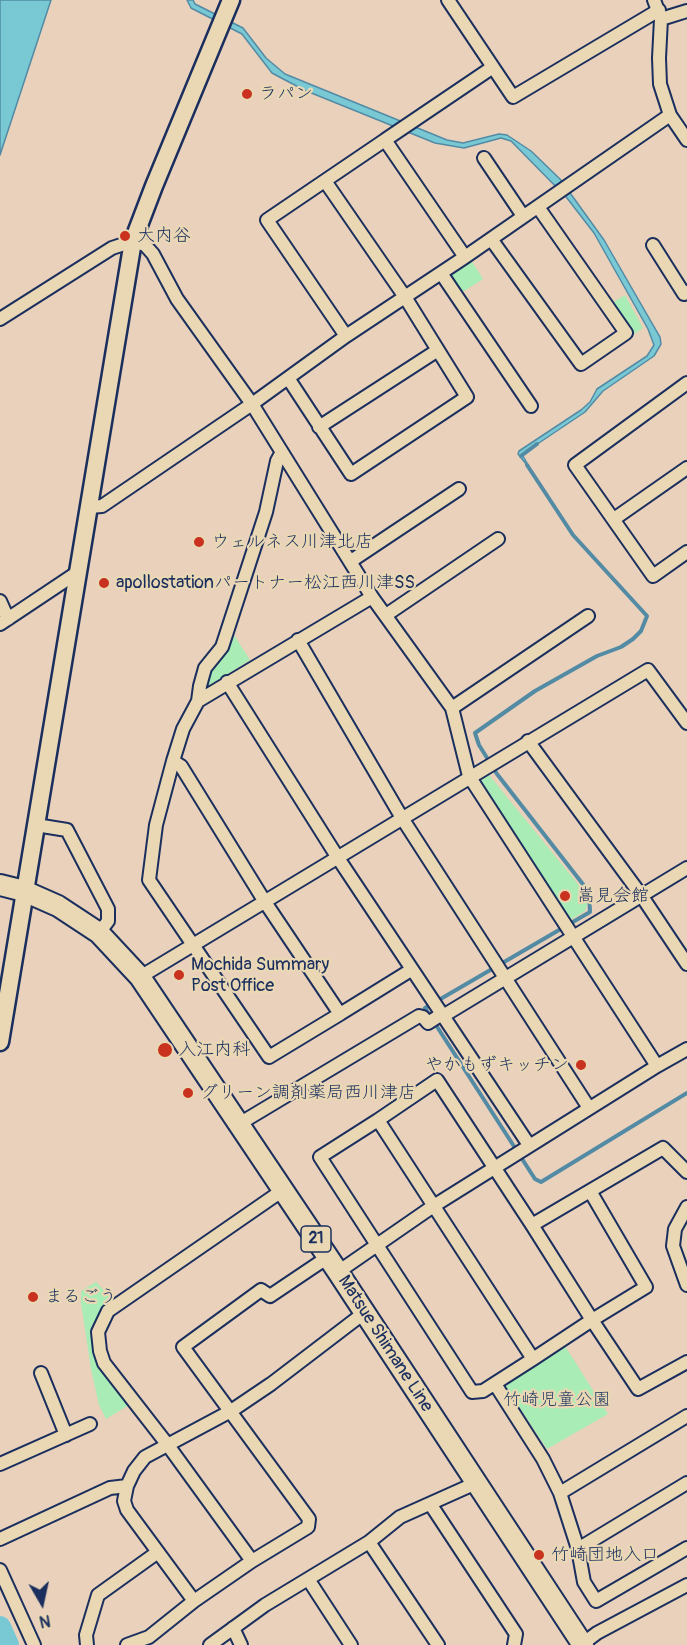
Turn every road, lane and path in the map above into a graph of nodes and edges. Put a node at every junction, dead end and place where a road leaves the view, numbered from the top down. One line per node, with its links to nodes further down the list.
1 (448, 0): 5 (street)
2 (658, 10): 3 (street); 5 (street); 6 (street)
3 (687, 11)
4 (226, 14): 14 (street)
5 (493, 67): 7 (street)
6 (670, 115): 8 (street); 11 (street)
7 (386, 140): 10 (street); 16 (street)
8 (687, 140)
9 (484, 158): 12 (street)
10 (325, 181): 19 (street); 21 (street)
11 (538, 207): 12 (street); 13 (street)
12 (523, 216): 13 (street)
13 (491, 239): 16 (street)
14 (134, 242): 20 (street); 25 (street); 31 (street)
15 (653, 245): 18 (street)
16 (465, 257): 17 (street)
17 (441, 273): 19 (street); 26 (street)
18 (687, 291)
19 (405, 297): 21 (street); 22 (street)
20 (0, 319)
21 (346, 336): 23 (street)
22 (438, 350): 27 (street); 27 (street)
23 (288, 378): 25 (street); 27 (street)
24 (687, 383): 32 (street)
25 (252, 404): 28 (street); 31 (street)
26 (531, 406)
27 (319, 427)
28 (282, 452): 35 (street); 44 (street)
29 (687, 468): 32 (street)
30 (459, 489): 35 (street)
31 (89, 507): 36 (street)
32 (614, 519): 34 (street)
33 (498, 539): 39 (street)
34 (687, 552)
35 (351, 561): 37 (street)
36 (78, 572): 41 (street); 51 (street)
37 (372, 597): 39 (street); 42 (street)
38 (0, 601): 41 (street)
39 (386, 615): 45 (street)
40 (588, 616): 45 (street)
41 (4, 622)
42 (298, 640): 43 (street); 50 (street)
43 (227, 682): 44 (street); 52 (street)
44 (198, 701): 48 (street)
45 (452, 708): 49 (street)
46 (687, 723): 47 (street)
47 (528, 741): 49 (street); 56 (street)
48 (173, 761): 57 (street); 60 (street)
49 (469, 776): 50 (street); 58 (street)
50 (402, 818): 52 (street); 64 (street)
51 (36, 825): 55 (street); 59 (street)
52 (338, 858): 57 (street); 63 (street)
53 (687, 868): 56 (street)
54 (0, 885): 55 (main road, Matsue Shimane Line / 21)
55 (24, 891): 59 (main road, Matsue Shimane Line / 21); 68 (street)
56 (641, 895): 58 (street); 61 (street)
57 (265, 902): 60 (street); 66 (street)
58 (568, 930): 64 (street); 70 (street)
59 (99, 933): 65 (main road, Matsue Shimane Line / 21)
60 (193, 946): 65 (street); 66 (street)
61 (683, 948): 62 (street)
62 (687, 964)
63 (411, 970): 66 (street); 67 (street)
64 (500, 970): 67 (street); 71 (street)
65 (140, 977): 73 (main road, Matsue Shimane Line / 21)
66 (340, 1014)
67 (438, 1016): 73 (street); 74 (street)
68 (0, 1042)
69 (687, 1049): 70 (street)
70 (657, 1066): 71 (street)
71 (589, 1108): 74 (street)
72 (378, 1120): 75 (street); 79 (street); 82 (street)
73 (239, 1124): 77 (main road, Matsue Shimane Line / 21)
74 (530, 1145): 75 (street)
75 (494, 1168): 79 (street); 81 (street)
76 (687, 1172): 78 (street)
77 (283, 1190): 83 (main road, Matsue Shimane Line / 21); 95 (street)
78 (590, 1191): 81 (street); 86 (street)
79 (432, 1207): 82 (street); 87 (street)
80 (687, 1207): 84 (street)
81 (532, 1225): 86 (street)
82 (376, 1244): 83 (street); 90 (street)
83 (333, 1265): 85 (main road, Matsue Shimane Line / 21); 91 (street)
84 (687, 1286)
85 (364, 1313): 91 (street); 97 (main road, Matsue Shimane Line / 21)
86 (592, 1320): 87 (street); 88 (street)
87 (533, 1359): 90 (street)
88 (687, 1362)
89 (41, 1373): 94 (street)
90 (495, 1384): 100 (street)
91 (231, 1411): 95 (street); 107 (street)
92 (687, 1416): 100 (street)
93 (90, 1424): 94 (street)
94 (66, 1435): 96 (street)
95 (167, 1444): 99 (street); 107 (street)
96 (0, 1464)
97 (476, 1483): 101 (street); 121 (main road, Matsue Shimane Line / 21)
98 (687, 1483): 105 (street)
99 (127, 1486): 102 (street); 106 (street)
100 (560, 1493): 105 (street)
101 (430, 1505): 103 (street); 120 (street)
102 (0, 1539)
103 (369, 1542): 109 (street); 119 (street)
104 (687, 1548): 105 (street)
105 (578, 1549)
106 (158, 1552): 111 (street); 114 (street)
107 (252, 1561): 111 (street)
108 (0, 1570): 113 (street)
109 (308, 1579): 112 (street); 118 (street)
110 (687, 1585): 121 (street)
111 (194, 1601): 115 (street)
112 (233, 1628): 116 (street); 117 (street)
113 (34, 1645)
114 (87, 1645)
115 (127, 1645)
116 (210, 1645)
117 (241, 1645)
118 (351, 1645)
119 (438, 1645)
120 (514, 1645)
121 (582, 1645)

